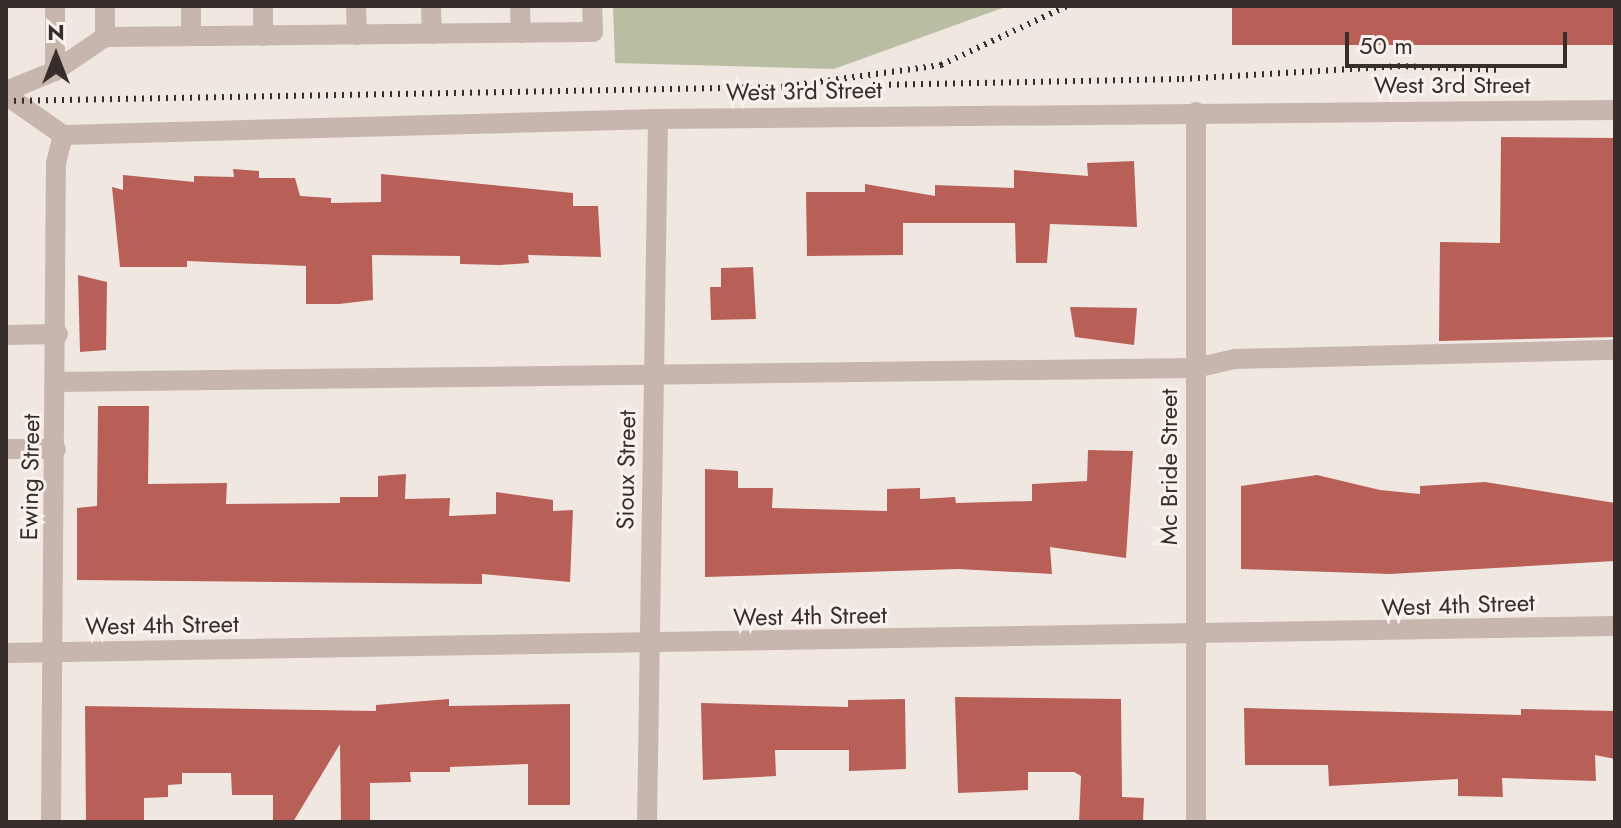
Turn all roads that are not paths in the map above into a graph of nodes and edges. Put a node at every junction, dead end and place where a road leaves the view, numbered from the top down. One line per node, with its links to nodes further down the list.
1 (55, 6): 15 (street)
2 (105, 6): 14 (street)
3 (191, 6): 12 (street)
4 (263, 6): 13 (street)
5 (356, 6): 11 (street)
6 (431, 6): 10 (street)
7 (520, 6): 9 (street)
8 (592, 6): 9 (street)
9 (521, 33): 10 (street)
10 (432, 34): 11 (street)
11 (357, 35): 13 (street)
12 (191, 36): 13 (street); 14 (street)
13 (263, 36)
14 (105, 37): 15 (street)
15 (55, 71): 16 (street)
16 (6, 93): 20 (street)
17 (1615, 110): 18 (street, West 3rd Street)
18 (1196, 112): 19 (street, West 3rd Street); 24 (street, Mc Bride Street)
19 (658, 119): 20 (street, West 3rd Street); 25 (street, Sioux Street)
20 (63, 135): 21 (street, Ewing Street)
21 (58, 334): 22 (street); 26 (street, Ewing Street)
22 (6, 335)
23 (1615, 350): 24 (street)
24 (1195, 368): 25 (street); 30 (street, Mc Bride Street)
25 (654, 376): 26 (street); 31 (street, Sioux Street)
26 (58, 382): 28 (street, Ewing Street)
27 (6, 449): 28 (street)
28 (56, 449): 33 (street, Ewing Street)
29 (1615, 626): 30 (street, West 4th Street)
30 (1196, 636): 31 (street, West 4th Street); 36 (street, Mc Bride Street)
31 (649, 643): 33 (street, West 4th Street); 35 (street, Sioux Street)
32 (6, 653): 33 (street, West 4th Street)
33 (53, 653): 34 (street, Ewing Street)
34 (51, 822)
35 (647, 822)
36 (1196, 822)

